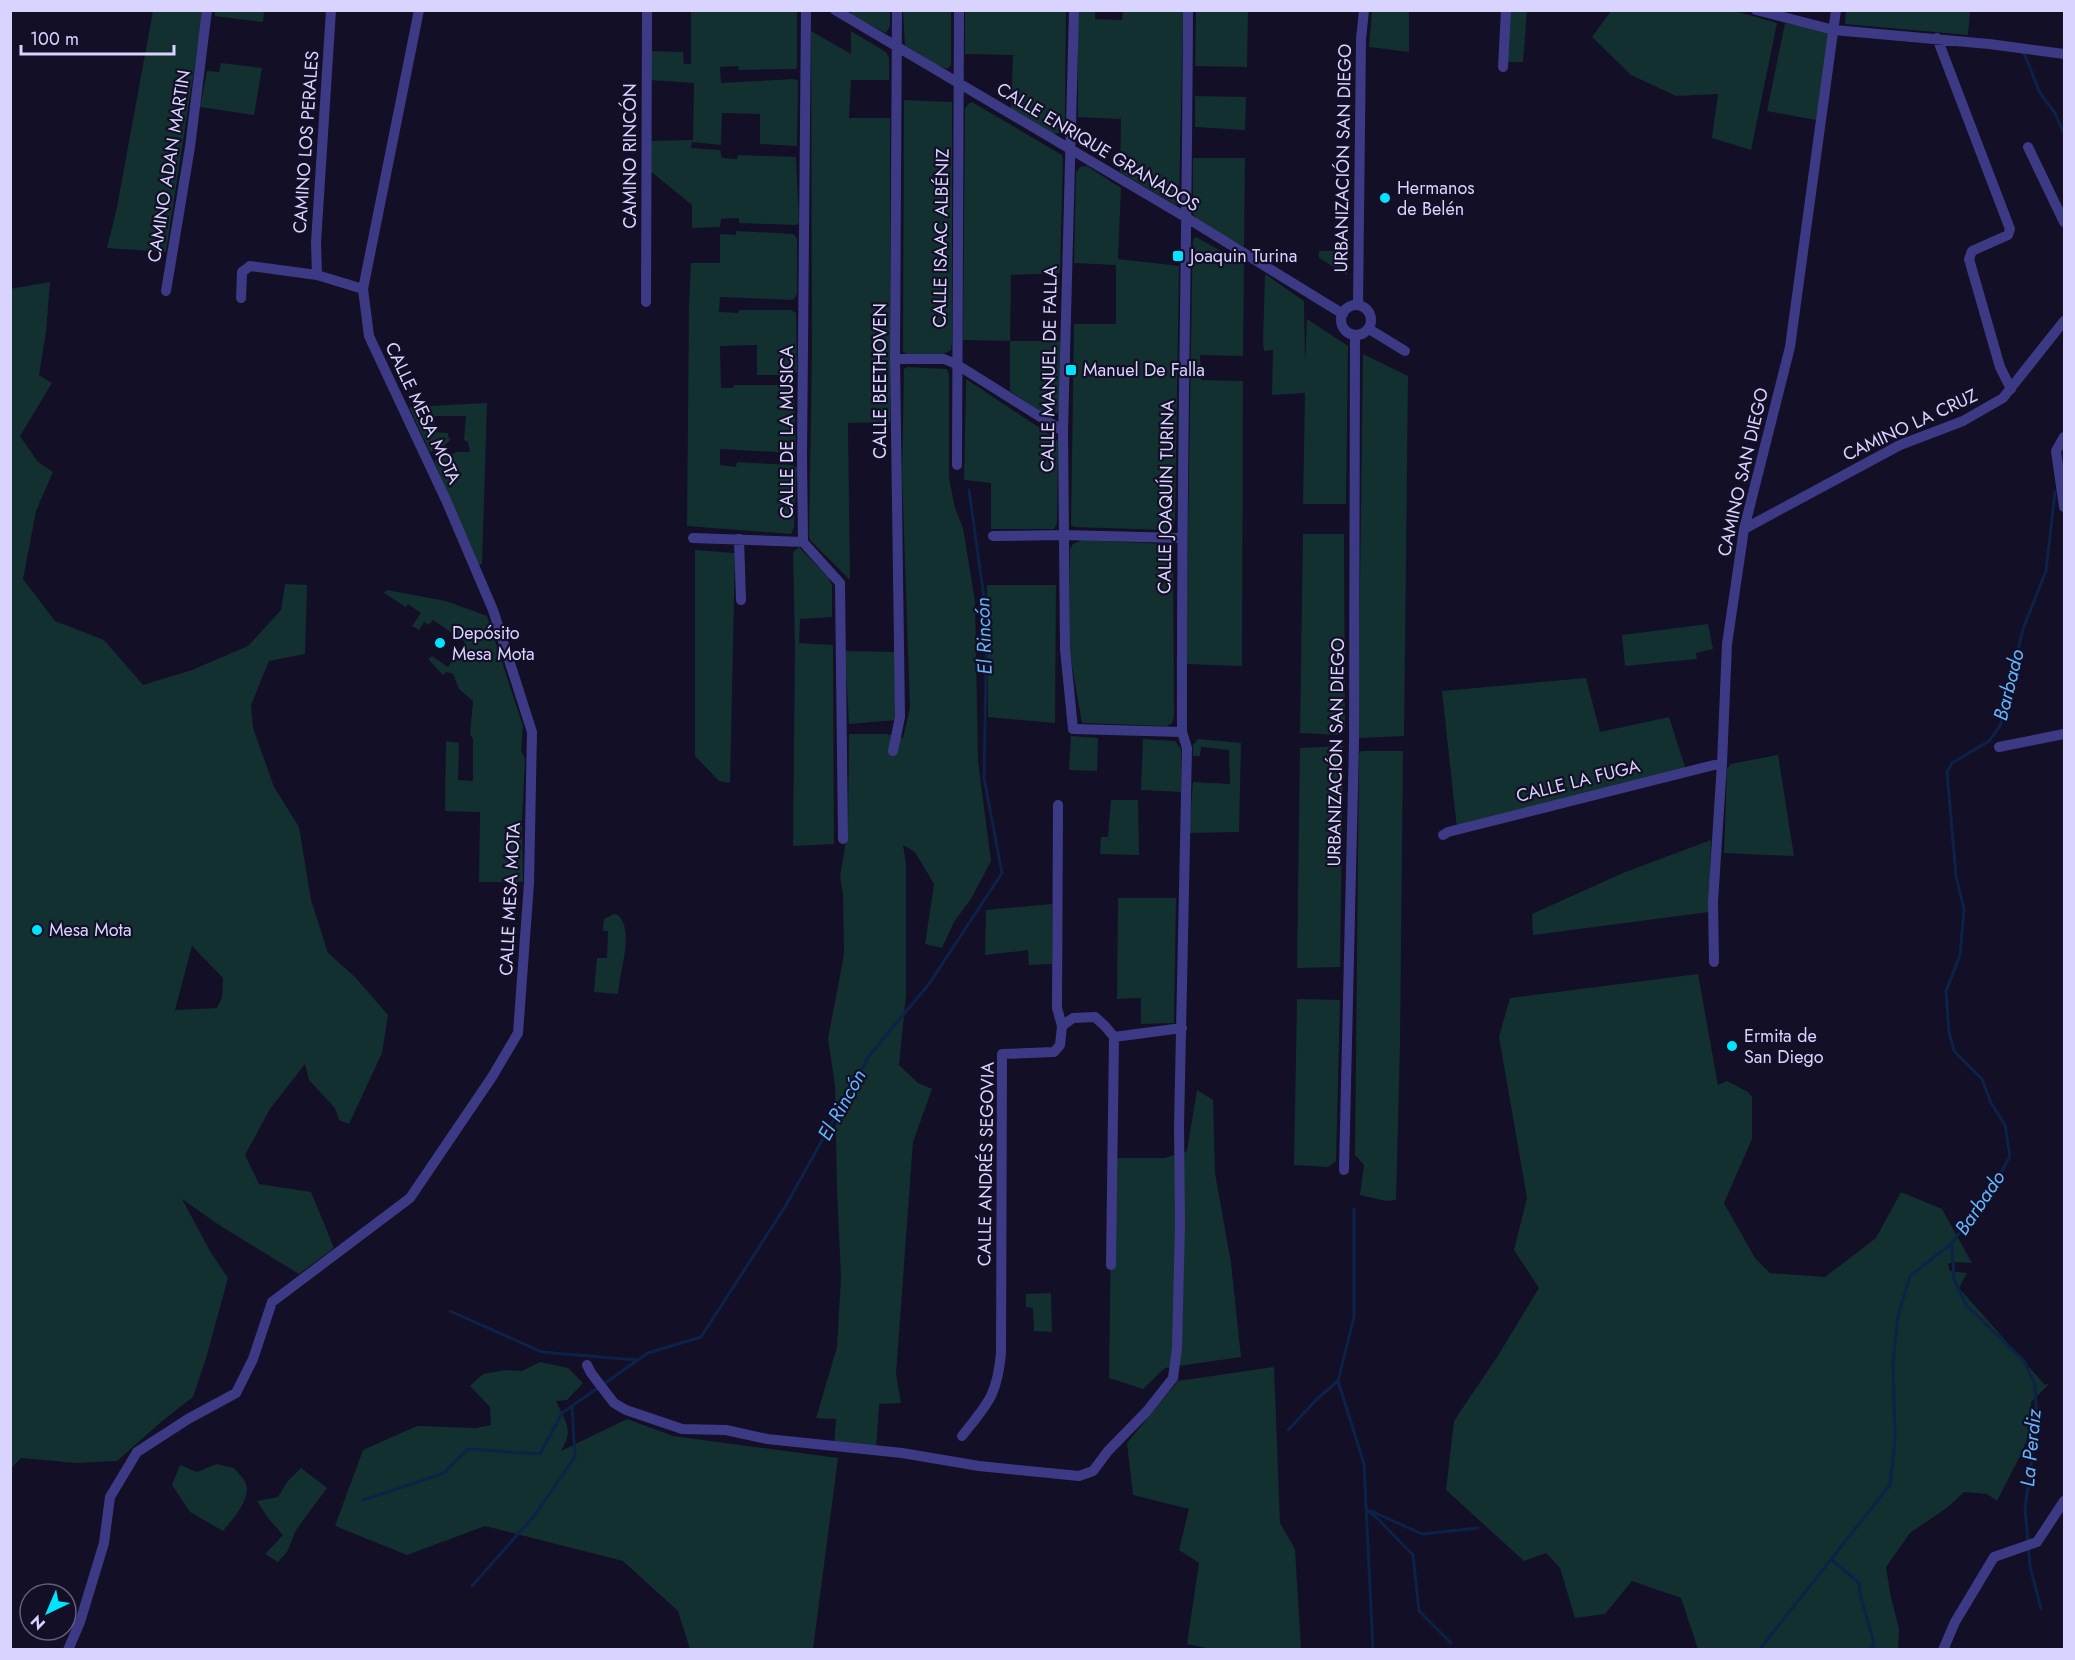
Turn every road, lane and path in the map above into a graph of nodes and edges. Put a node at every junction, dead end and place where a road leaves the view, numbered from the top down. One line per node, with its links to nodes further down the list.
1 (207, 10): 27 (street, CAMINO ADAN MARTIN)
2 (331, 10): 25 (street, CAMINO LOS PERALES)
3 (419, 10): 26 (street, CALLE MESA MOTA)
4 (647, 10): 29 (street, CAMINO RINCÓN)
5 (806, 10): 50 (street, CALLE DE LA MUSICA)
6 (834, 10): 17 (street, CALLE ENRIQUE GRANADOS)
7 (897, 10): 17 (street, CALLE BEETHOVEN)
8 (959, 10): 20 (street, CALLE ISAAC ALBÉNIZ)
9 (1074, 10): 22 (street, CALLE MANUEL DE FALLA)
10 (1188, 10): 23 (street, CALLE JOAQUÍN TURINA)
11 (1364, 10): 30 (street, URBANIZACIÓN SAN DIEGO)
12 (1506, 10): 19 (street)
13 (1756, 10): 15 (street)
14 (1836, 10): 15 (street, CAMINO SAN DIEGO)
15 (1834, 30): 16 (street); 44 (street, CAMINO SAN DIEGO)
16 (1937, 39): 18 (street); 38 (street)
17 (898, 48): 20 (street, CALLE ENRIQUE GRANADOS); 36 (street, CALLE BEETHOVEN)
18 (2064, 54)
19 (1503, 67)
20 (959, 84): 22 (street, CALLE ENRIQUE GRANADOS); 37 (street, CALLE ISAAC ALBÉNIZ)
21 (2028, 147): 24 (street)
22 (1071, 150): 23 (street, CALLE ENRIQUE GRANADOS); 39 (street, CALLE MANUEL DE FALLA)
23 (1187, 218): 31 (street, CALLE ENRIQUE GRANADOS); 48 (street, CALLE JOAQUÍN TURINA)
24 (2064, 222)
25 (317, 275): 26 (street); 28 (street)
26 (363, 289): 69 (street, CALLE MESA MOTA)
27 (166, 291)
28 (241, 298)
29 (646, 302)
30 (1358, 305): 31 (street); 33 (street)
31 (1343, 314): 34 (street)
32 (2064, 321): 38 (street, CAMINO LA CRUZ)
33 (1369, 328): 34 (street); 35 (street)
34 (1355, 335): 64 (street, URBANIZACIÓN SAN DIEGO)
35 (1405, 351)
36 (896, 359): 37 (street); 55 (street, CALLE BEETHOVEN)
37 (956, 364): 39 (street); 42 (street, CALLE ISAAC ALBÉNIZ)
38 (2011, 389): 44 (street, CAMINO LA CRUZ)
39 (1064, 431): 45 (street, CALLE MANUEL DE FALLA)
40 (2064, 437): 41 (street)
41 (2061, 456): 43 (street)
42 (957, 465)
43 (2064, 507)
44 (1744, 529): 56 (street, CAMINO SAN DIEGO)
45 (1064, 535): 46 (street); 48 (street); 52 (street, CALLE MANUEL DE FALLA)
46 (993, 536)
47 (693, 538): 49 (street)
48 (1181, 538): 52 (street, CALLE JOAQUÍN TURINA)
49 (739, 539): 50 (street); 51 (street)
50 (803, 542): 59 (street, CALLE DE LA MUSICA)
51 (741, 600)
52 (1182, 732): 62 (street, CALLE JOAQUÍN TURINA)
53 (2064, 734): 54 (street)
54 (1999, 747)
55 (893, 751)
56 (1722, 763): 58 (street, CALLE LA FUGA); 60 (street, CAMINO SAN DIEGO)
57 (1058, 805): 61 (street)
58 (1443, 835)
59 (843, 839)
60 (1714, 962)
61 (1062, 1026): 63 (street); 67 (street, CALLE ANDRÉS SEGOVIA)
62 (1182, 1028): 63 (street); 66 (street, CALLE JOAQUÍN TURINA)
63 (1114, 1036): 65 (street)
64 (1344, 1170)
65 (1111, 1265)
66 (587, 1365)
67 (962, 1436)
68 (2064, 1502): 70 (street)
69 (68, 1650)
70 (1943, 1650)

